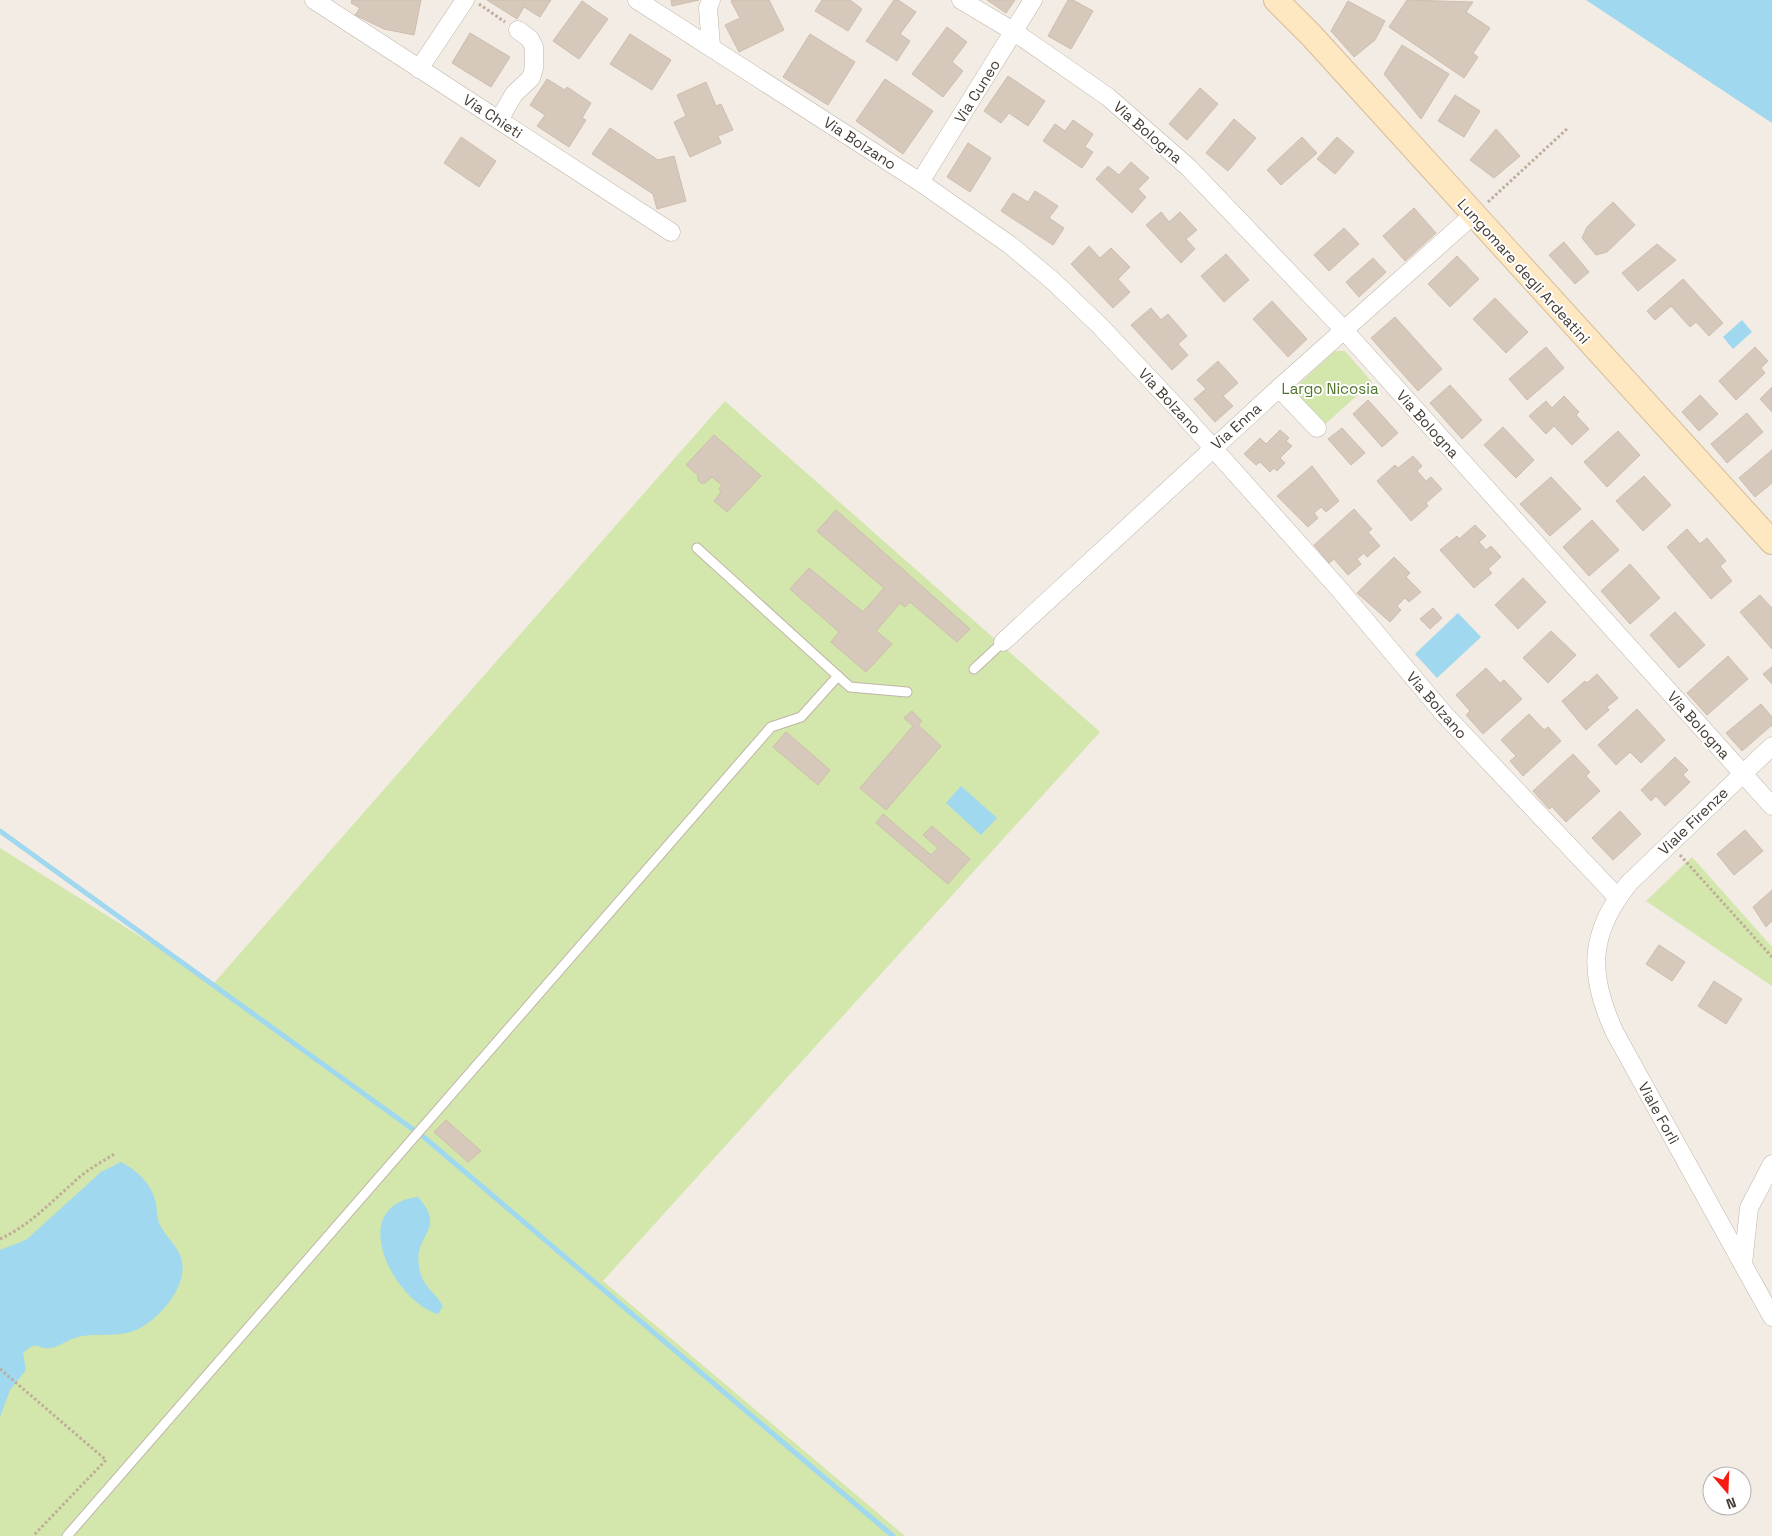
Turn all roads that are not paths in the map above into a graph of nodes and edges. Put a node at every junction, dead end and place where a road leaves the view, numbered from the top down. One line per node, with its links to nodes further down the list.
1 (314, 0): 8 (street, Via Chieti)
2 (637, 0): 11 (street, Via Bolzano)
3 (711, 0): 11 (street)
4 (961, 0): 10 (street, Via Bologna)
5 (1034, 0): 10 (street, Via Cuneo)
6 (1276, 0): 15 (main road, Lungomare degli Ardeatini)
7 (470, 1): 12 (street)
8 (337, 6): 12 (street, Via Chieti)
9 (518, 30): 13 (street)
10 (1013, 31): 14 (street, Via Cuneo); 17 (street, Via Bologna)
11 (711, 46): 14 (street, Via Bolzano)
12 (419, 69): 13 (street, Via Chieti)
13 (499, 120): 16 (street, Via Chieti)
14 (920, 182): 20 (street, Via Bolzano)
15 (1473, 215): 17 (street, Via Enna); 21 (main road, Lungomare degli Ardeatini)
16 (672, 232)
17 (1343, 329): 18 (street, Via Enna); 28 (street, Via Bologna)
18 (1279, 388): 19 (street); 20 (street, Via Enna)
19 (1317, 428)
20 (1213, 448): 23 (street, Via Enna); 30 (street, Via Bolzano)
21 (1772, 542)
22 (696, 548): 25 (lane)
23 (1003, 642): 24 (lane)
24 (974, 669)
25 (838, 676): 26 (lane); 34 (lane)
26 (907, 692)
27 (1772, 746): 28 (street, Viale Firenze)
28 (1743, 774): 29 (street, Via Bologna); 30 (street, Viale Firenze)
29 (1772, 806)
30 (1618, 898): 32 (street, Viale Forlì)
31 (1772, 1164): 32 (street)
32 (1743, 1264): 33 (street, Viale Forlì)
33 (1772, 1317)
34 (67, 1536)

